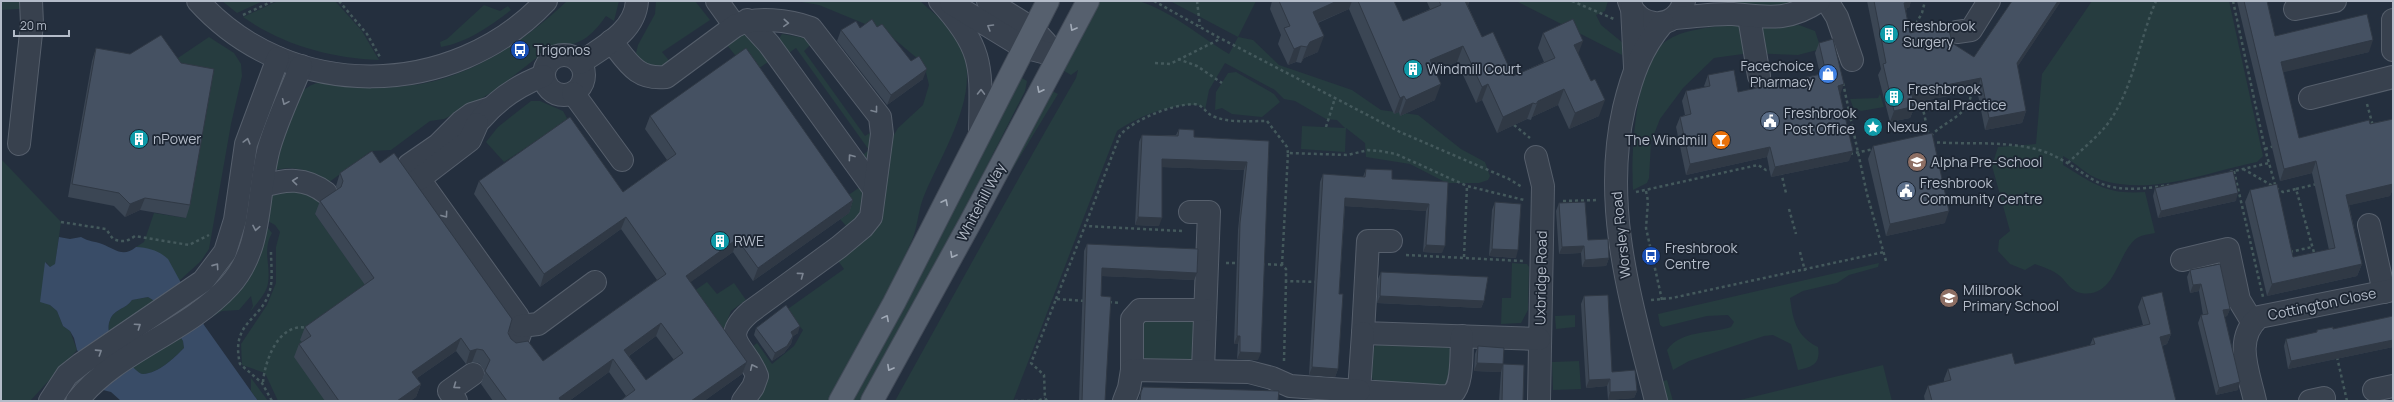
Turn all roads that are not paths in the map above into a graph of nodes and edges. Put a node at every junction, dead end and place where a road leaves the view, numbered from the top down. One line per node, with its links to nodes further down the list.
1 (31, 1): 39 (street)
2 (198, 1): 27 (street)
3 (546, 1): 29 (street)
4 (636, 1): 24 (street)
5 (718, 1): 21 (street)
6 (940, 1): 38 (street, one-way to 6)
7 (947, 1): 23 (street, one-way to 7)
8 (988, 1): 23 (street)
9 (1048, 1): 23 (main road)
10 (1088, 1): 26 (main road, Whitehill Way, one-way to 26)
11 (1704, 1): 19 (street)
12 (1819, 1): 19 (street)
13 (1827, 1): 31 (street)
14 (1989, 1): 22 (street)
15 (2335, 1): 17 (street)
16 (1627, 6): 18 (street); 30 (street, Worsley Road)
17 (2295, 9)
18 (1674, 14): 19 (street); 30 (street, Worsley Road)
19 (1741, 16): 33 (street)
20 (2393, 20): 25 (street)
21 (735, 26): 24 (street); 45 (street, one-way to 21); 45 (street, one-way to 45)
22 (1957, 32)
23 (1028, 38): 26 (street); 38 (main road)
24 (611, 41): 28 (street)
25 (2393, 50)
26 (1058, 56): 70 (main road, Whitehill Way, one-way to 70)
27 (278, 58): 29 (street); 58 (street, one-way to 27)
28 (580, 63): 32 (street); 35 (street)
29 (301, 66): 44 (street, one-way to 44)
30 (1635, 67): 73 (street, Worsley Road)
31 (1846, 68)
32 (543, 76): 35 (street); 37 (street)
33 (1760, 76)
34 (2393, 77): 36 (street)
35 (573, 93): 42 (street)
36 (2310, 98)
37 (484, 116): 43 (street); 43 (street)
38 (980, 131): 69 (main road, one-way to 38)
39 (19, 144)
40 (480, 148): 43 (street)
41 (1536, 157): 57 (street, Uxbridge Road)
42 (622, 160)
43 (413, 176): 51 (street, one-way to 51)
44 (263, 186): 46 (street, one-way to 44); 58 (street, one-way to 58)
45 (874, 189): 68 (street, one-way to 45)
46 (326, 193)
47 (1190, 212): 53 (street)
48 (2369, 225): 52 (street)
49 (1391, 242): 55 (street)
50 (2182, 260): 54 (street, Cottington Close)
51 (595, 282)
52 (2388, 291): 54 (street, Cottington Close)
53 (1205, 310): 59 (street); 60 (street)
54 (2260, 318): 74 (street, Cottington Close)
55 (1362, 333): 56 (street); 62 (street)
56 (1462, 336): 57 (street); 64 (street)
57 (1540, 339): 72 (street, Uxbridge Road)
58 (123, 349): 65 (street, one-way to 58); 66 (street)
59 (1132, 370): 60 (street); 71 (street)
60 (1203, 370): 63 (street)
61 (473, 374): 67 (street, one-way to 67)
62 (1359, 391): 63 (street); 64 (street)
63 (1289, 394)
64 (1452, 398)
65 (50, 401)
66 (76, 401)
67 (456, 401)
68 (743, 401)
69 (840, 401)
70 (872, 401)
71 (1124, 401)
72 (1539, 401)
73 (1656, 401)
74 (2254, 401)

